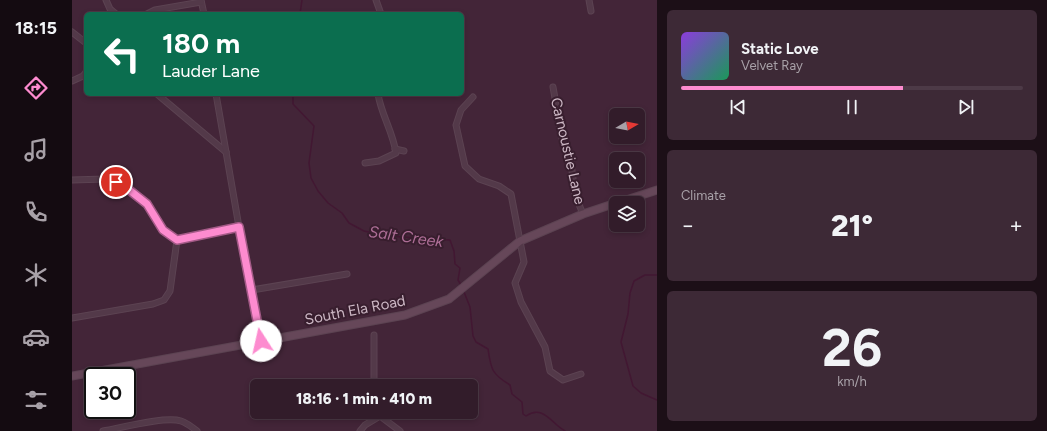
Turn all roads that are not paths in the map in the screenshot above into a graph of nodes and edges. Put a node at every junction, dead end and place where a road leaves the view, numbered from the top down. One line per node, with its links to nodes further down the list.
1 (106, 0): 5 (street)
2 (376, 0): 8 (street)
3 (589, 0): 9 (street)
4 (201, 1): 6 (street); 7 (street)
5 (114, 12)
6 (151, 12)
7 (204, 12)
8 (380, 12)
9 (591, 12)
10 (72, 32): 11 (street)
11 (84, 41)
12 (84, 75): 13 (street)
13 (72, 81)
14 (552, 87): 27 (street, Carnoustie Lane)
15 (159, 96): 21 (street)
16 (216, 96): 21 (street)
17 (378, 96): 19 (street)
18 (473, 97): 30 (street)
19 (395, 149): 20 (street); 22 (street)
20 (404, 151)
21 (226, 152): 28 (street)
22 (365, 164)
23 (72, 180): 29 (street)
24 (657, 190): 25 (main road, South Ela Road)
25 (638, 196)
26 (609, 205): 27 (main road, South Ela Road)
27 (583, 214): 30 (main road, South Ela Road)
28 (239, 227): 29 (street); 32 (street)
29 (177, 240): 33 (street)
30 (520, 241): 35 (main road, South Ela Road); 36 (street)
31 (347, 274): 32 (street)
32 (252, 290): 35 (street)
33 (72, 318)
34 (374, 335): 38 (street)
35 (261, 341): 37 (main road, South Ela Road)
36 (581, 374)
37 (72, 376)
38 (374, 379)
39 (373, 419): 43 (street)
40 (385, 419): 44 (street)
41 (103, 431): 42 (street)
42 (197, 431)
43 (360, 431)
44 (400, 431)

